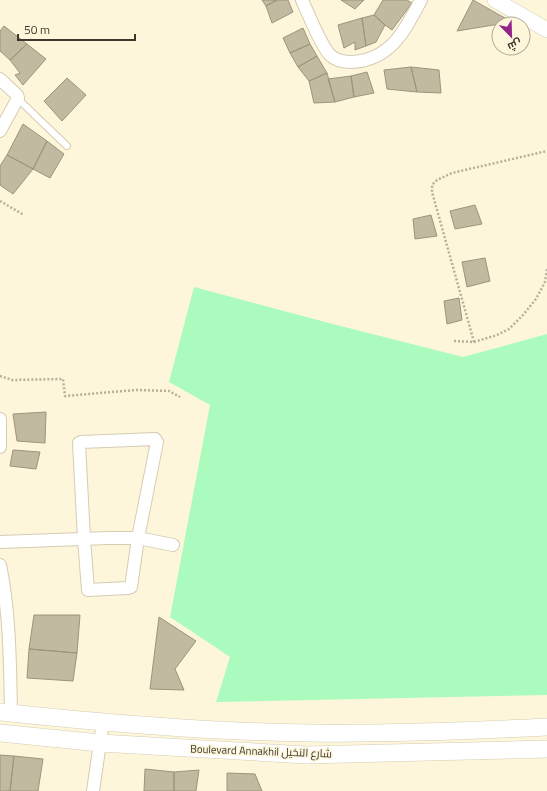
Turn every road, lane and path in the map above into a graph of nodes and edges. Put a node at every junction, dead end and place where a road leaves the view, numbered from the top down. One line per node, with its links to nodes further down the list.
1 (302, 0): 2 (street)
2 (421, 0)
3 (496, 0): 4 (street)
4 (547, 30)
5 (0, 79): 6 (street)
6 (18, 99): 7 (street); 8 (lane)
7 (0, 131)
8 (67, 146)
9 (547, 151): 14 (path)
10 (0, 201): 11 (path)
11 (24, 215)
12 (547, 269): 14 (path)
13 (454, 341): 14 (path)
14 (474, 342)
15 (0, 376): 16 (path)
16 (180, 397)
17 (0, 420): 18 (street)
18 (0, 447)
19 (138, 538): 20 (street); 20 (street); 20 (street); 22 (street)
20 (84, 539): 21 (street)
21 (0, 542)
22 (173, 545)
23 (0, 565): 24 (street)
24 (5, 660): 25 (street)
25 (6, 713): 26 (main road, Boulevard Annakhil شارع النخيل)
26 (103, 722): 27 (main road, Boulevard Annakhil شارع النخيل); 29 (street)
27 (547, 727)
28 (0, 733): 29 (main road, Boulevard Annakhil شارع النخيل)
29 (100, 743): 30 (main road, Boulevard Annakhil شارع النخيل); 31 (street)
30 (547, 749)
31 (93, 791)

